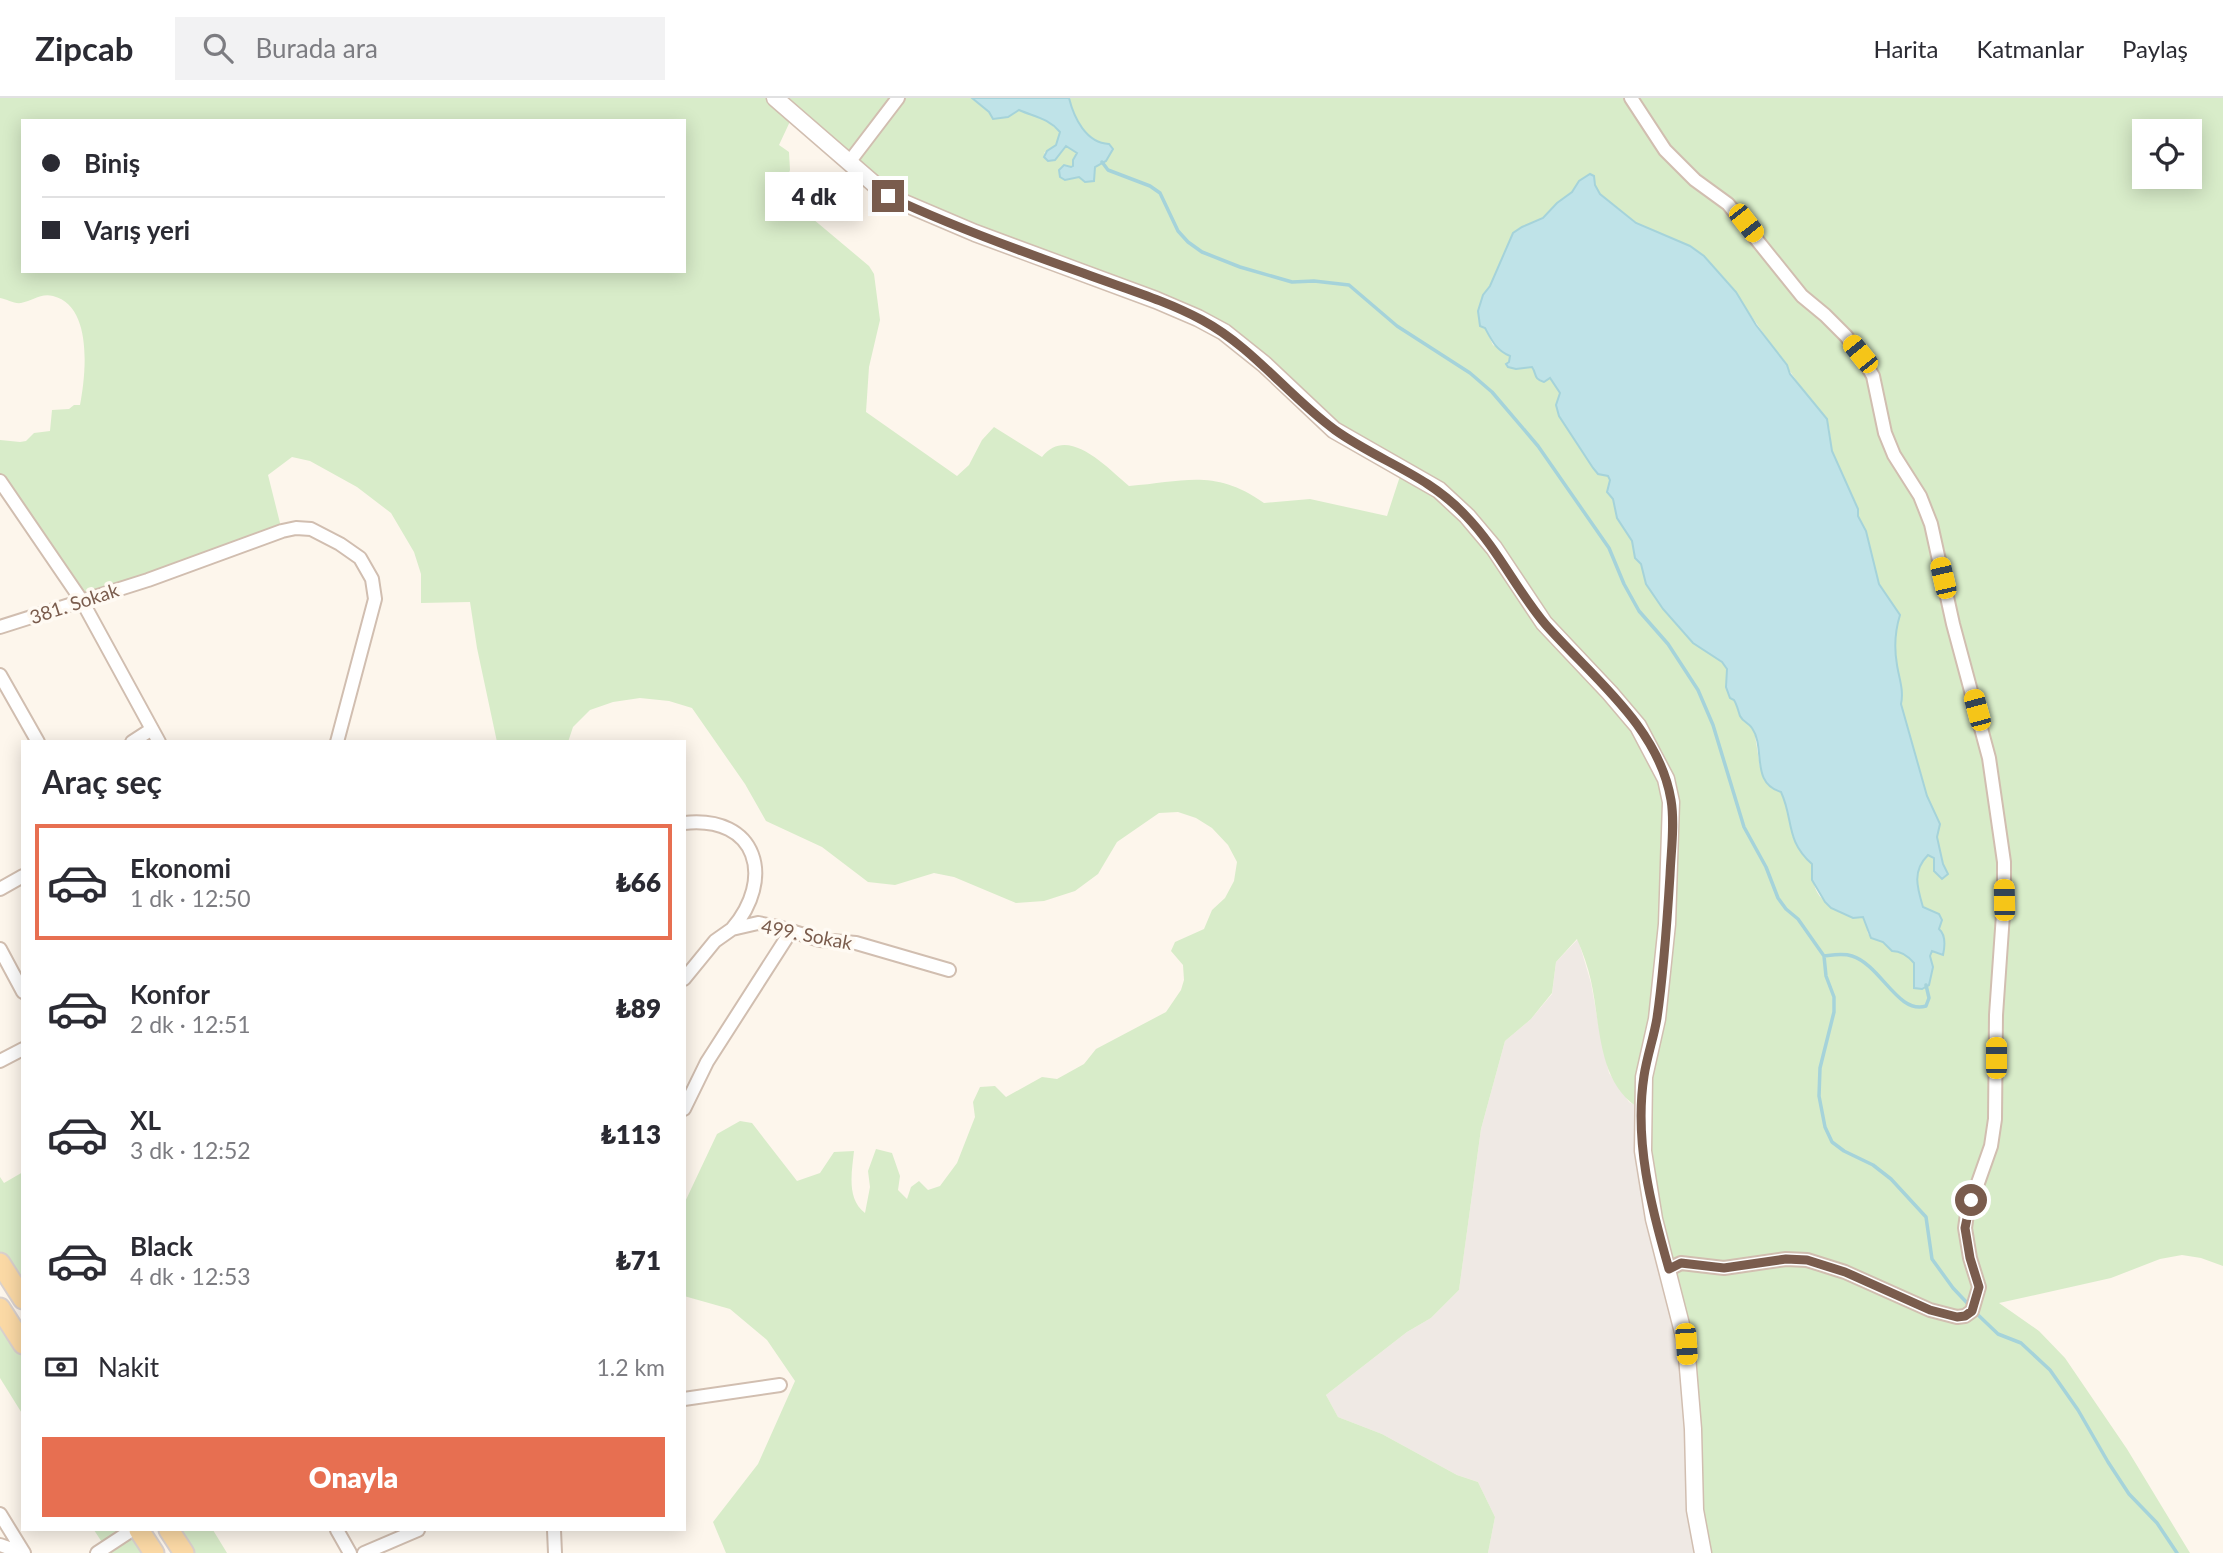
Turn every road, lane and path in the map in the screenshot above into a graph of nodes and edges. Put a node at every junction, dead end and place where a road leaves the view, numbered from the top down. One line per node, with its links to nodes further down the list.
1 (775, 98): 4 (street)
2 (898, 98): 4 (street)
3 (1631, 98): 27 (street)
4 (850, 161): 27 (street)
5 (0, 481): 6 (street)
6 (82, 601): 7 (street, 381. Sokak); 9 (street); 13 (street, 381. Sokak)
7 (0, 627)
8 (0, 675): 10 (street)
9 (152, 729): 11 (street); 12 (street)
10 (37, 740)
11 (135, 740)
12 (158, 740)
13 (338, 740)
14 (686, 823): 17 (street)
15 (21, 877): 16 (street)
16 (0, 889)
17 (732, 929): 18 (street, 499. Sokak); 21 (street, 499. Sokak)
18 (791, 932): 20 (street, 499. Sokak); 25 (street)
19 (0, 949): 22 (street)
20 (949, 970)
21 (686, 977)
22 (21, 988)
23 (21, 1050): 24 (street)
24 (0, 1062)
25 (686, 1106)
26 (0, 1263): 28 (main road)
27 (1669, 1269): 48 (street)
28 (21, 1296)
29 (0, 1308): 30 (main road)
30 (21, 1341)
31 (780, 1385): 32 (street)
32 (686, 1399)
33 (0, 1514): 41 (street)
34 (130, 1531): 42 (street)
35 (140, 1531): 43 (main road)
36 (170, 1531): 44 (main road)
37 (338, 1531): 45 (street)
38 (416, 1531): 46 (street)
39 (554, 1531): 47 (street)
40 (0, 1545): 41 (street)
41 (23, 1553)
42 (97, 1553)
43 (154, 1553)
44 (184, 1553)
45 (350, 1553)
46 (364, 1553)
47 (555, 1553)
48 (1703, 1553)

